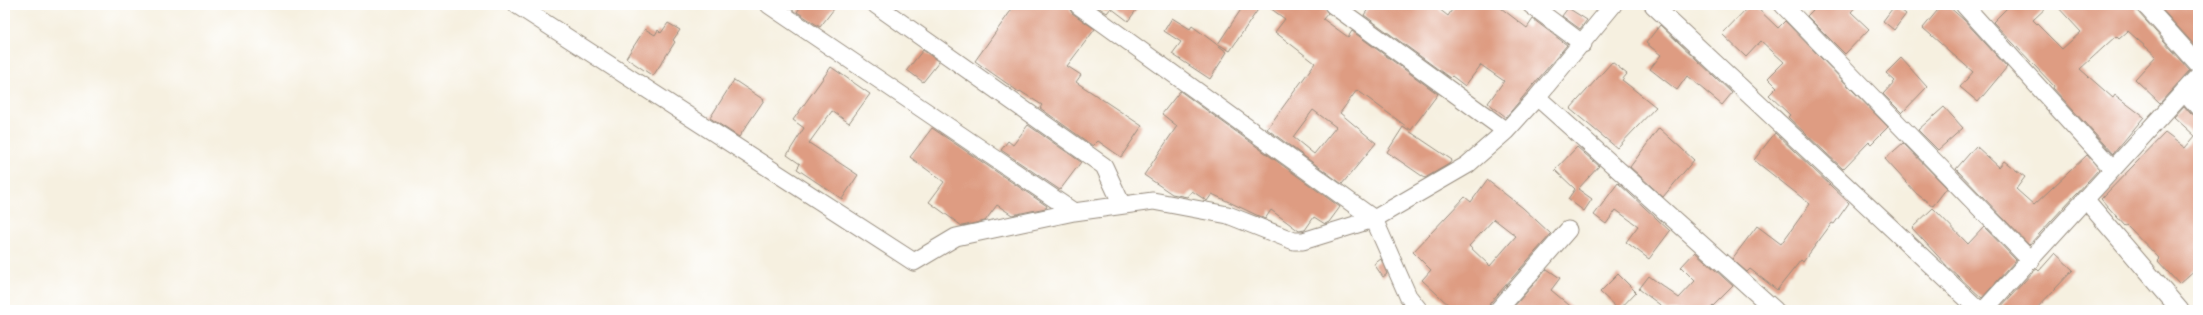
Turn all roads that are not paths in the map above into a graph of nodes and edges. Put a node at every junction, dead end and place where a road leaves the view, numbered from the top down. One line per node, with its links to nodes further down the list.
1 (517, 5): 22 (street)
2 (769, 5): 22 (street)
3 (876, 5): 21 (street)
4 (1078, 5): 23 (street)
5 (1333, 5): 18 (street)
6 (1531, 5): 12 (street)
7 (1613, 5): 12 (street)
8 (1653, 5): 29 (street)
9 (1782, 5): 25 (street)
10 (1964, 5): 19 (street)
11 (2145, 5): 13 (street)
12 (1583, 44): 16 (street)
13 (2198, 64)
14 (2198, 76): 15 (street)
15 (2184, 91): 17 (street); 19 (street)
16 (1537, 97): 18 (street); 28 (street)
17 (2198, 107)
18 (1506, 131): 23 (street)
19 (2113, 169): 20 (street)
20 (2085, 200): 25 (street); 31 (street)
21 (1122, 205): 22 (street); 23 (street)
22 (1074, 212)
23 (1374, 219): 26 (street)
24 (1568, 230): 27 (street)
25 (2031, 261): 30 (street)
26 (1418, 310)
27 (1498, 310)
28 (1775, 310)
29 (1980, 310)
30 (1984, 310)
31 (2180, 310)

